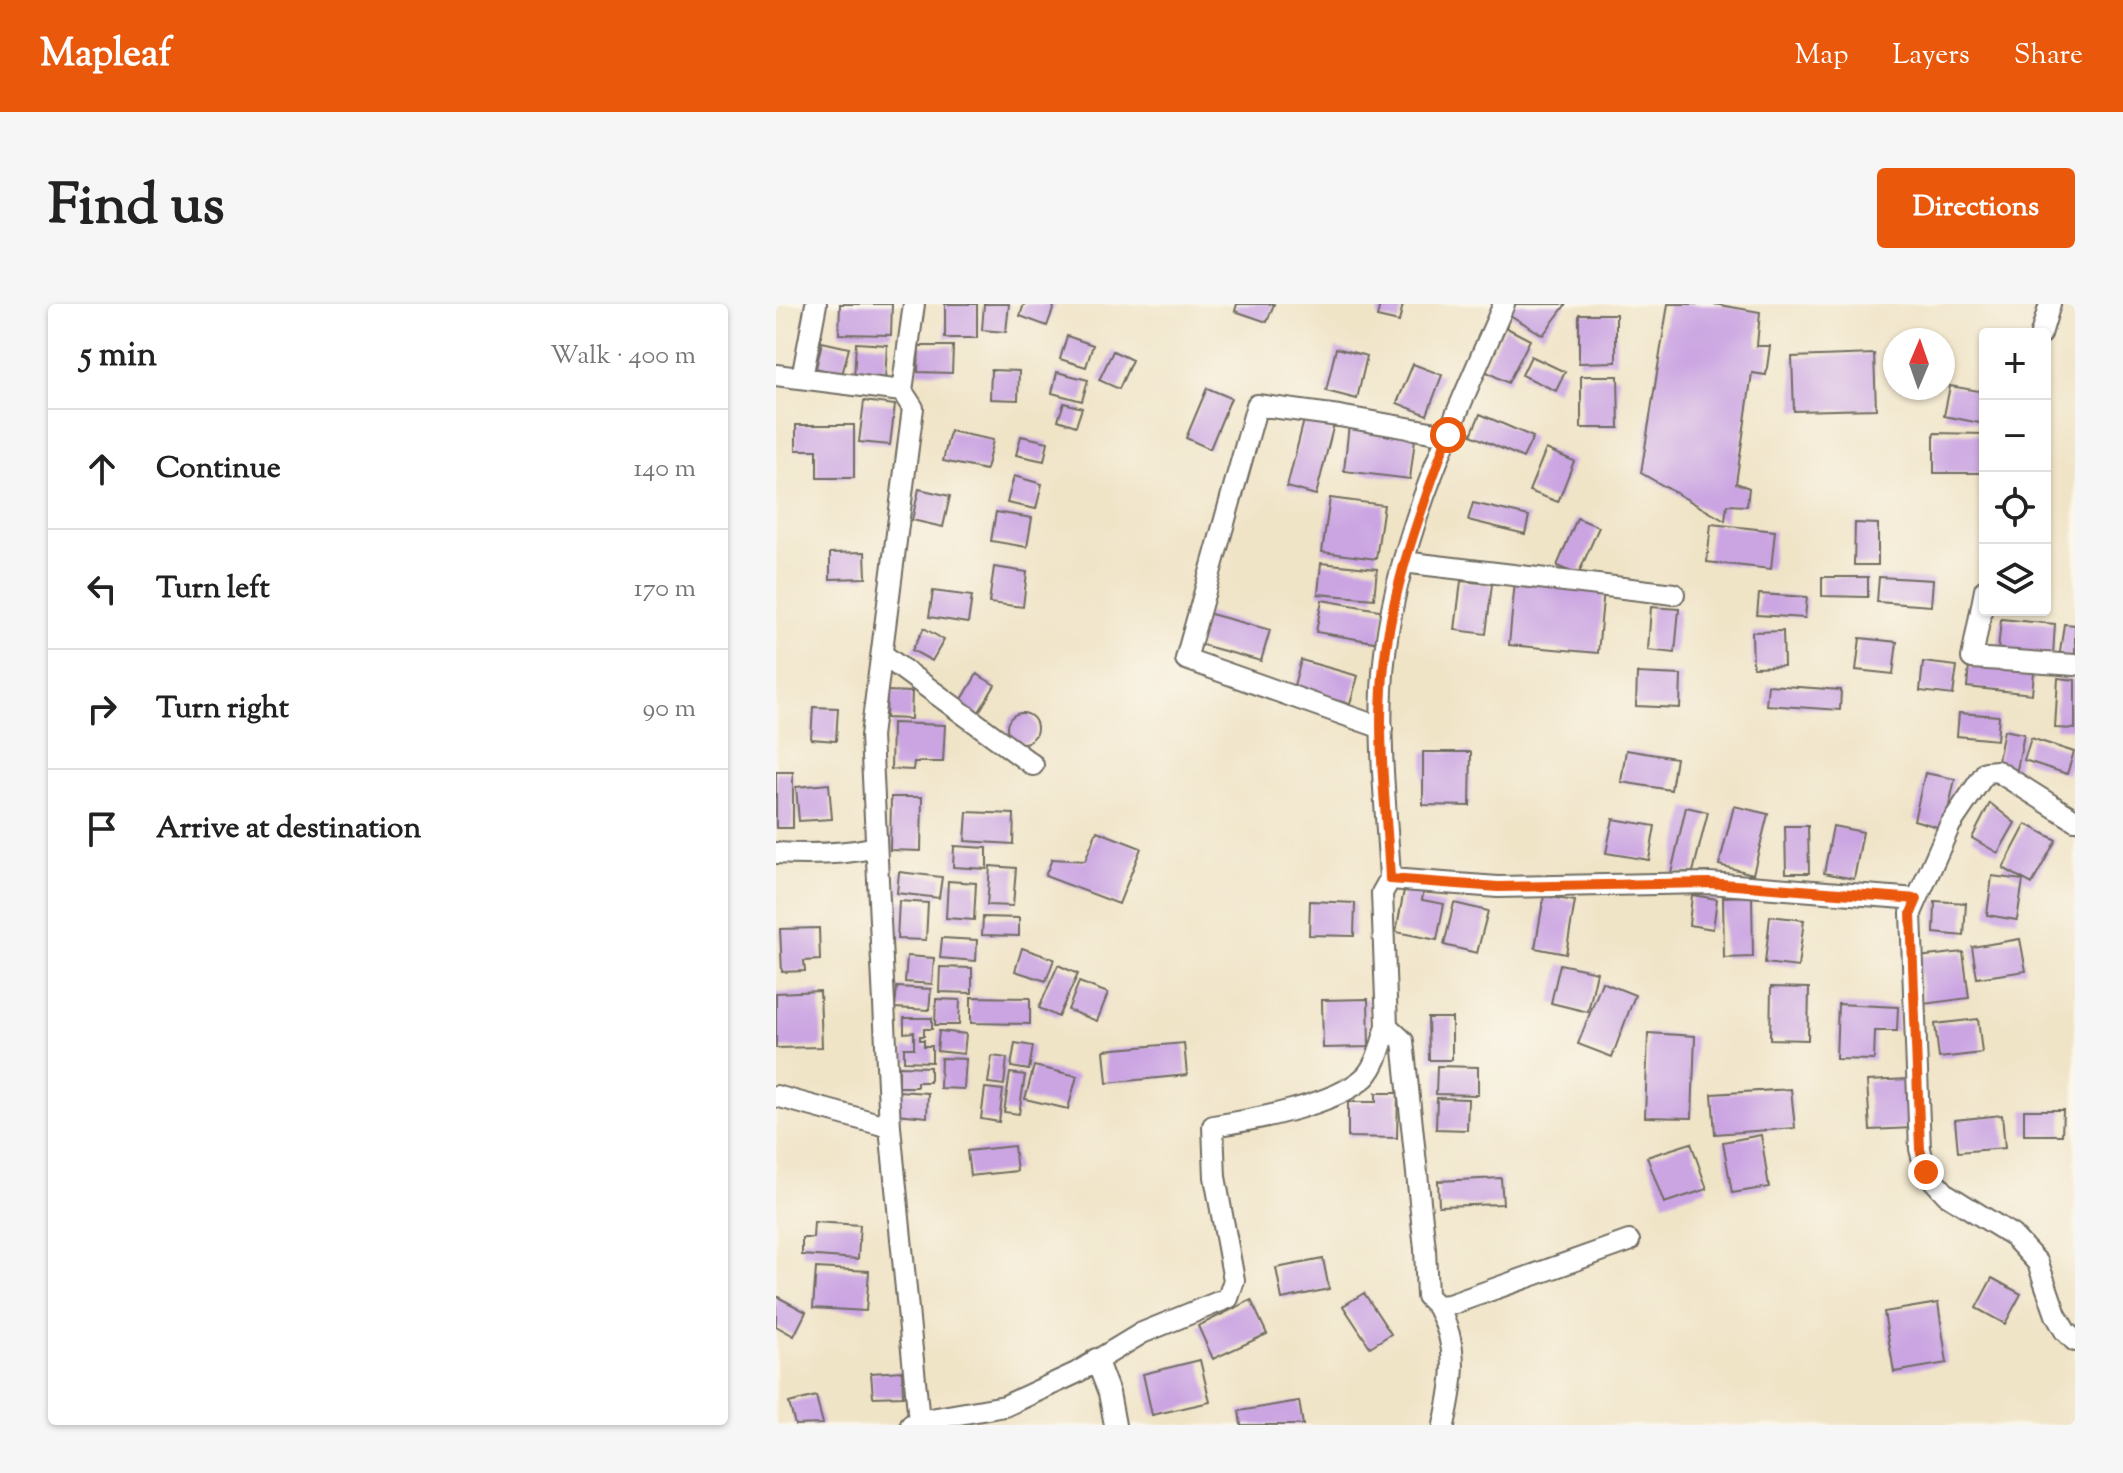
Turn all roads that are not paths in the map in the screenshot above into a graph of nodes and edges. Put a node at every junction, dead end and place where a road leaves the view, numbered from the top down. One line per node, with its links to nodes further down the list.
1 (816, 304): 7 (street)
2 (914, 304): 8 (street)
3 (1504, 304): 9 (street)
4 (2050, 304): 5 (street)
5 (2043, 328)
6 (776, 375): 7 (street)
7 (802, 378): 8 (street)
8 (902, 391): 13 (street)
9 (1448, 435): 10 (street); 15 (street)
10 (1403, 562): 11 (street); 15 (street)
11 (1674, 594)
12 (1980, 616): 14 (street)
13 (882, 654): 16 (street); 24 (street)
14 (2075, 665)
15 (1382, 728): 20 (street)
16 (1033, 765)
17 (2075, 820): 21 (street)
18 (872, 848): 19 (street)
19 (776, 853)
20 (1390, 879): 21 (street); 22 (street)
21 (1917, 899): 27 (street)
22 (1387, 1026): 26 (street); 28 (street)
23 (776, 1096): 24 (street)
24 (890, 1127): 29 (street)
25 (1629, 1241): 26 (street)
26 (1437, 1306): 31 (street)
27 (2075, 1341)
28 (1096, 1359): 29 (street); 30 (street)
29 (915, 1423)
30 (1115, 1425)
31 (1444, 1425)

